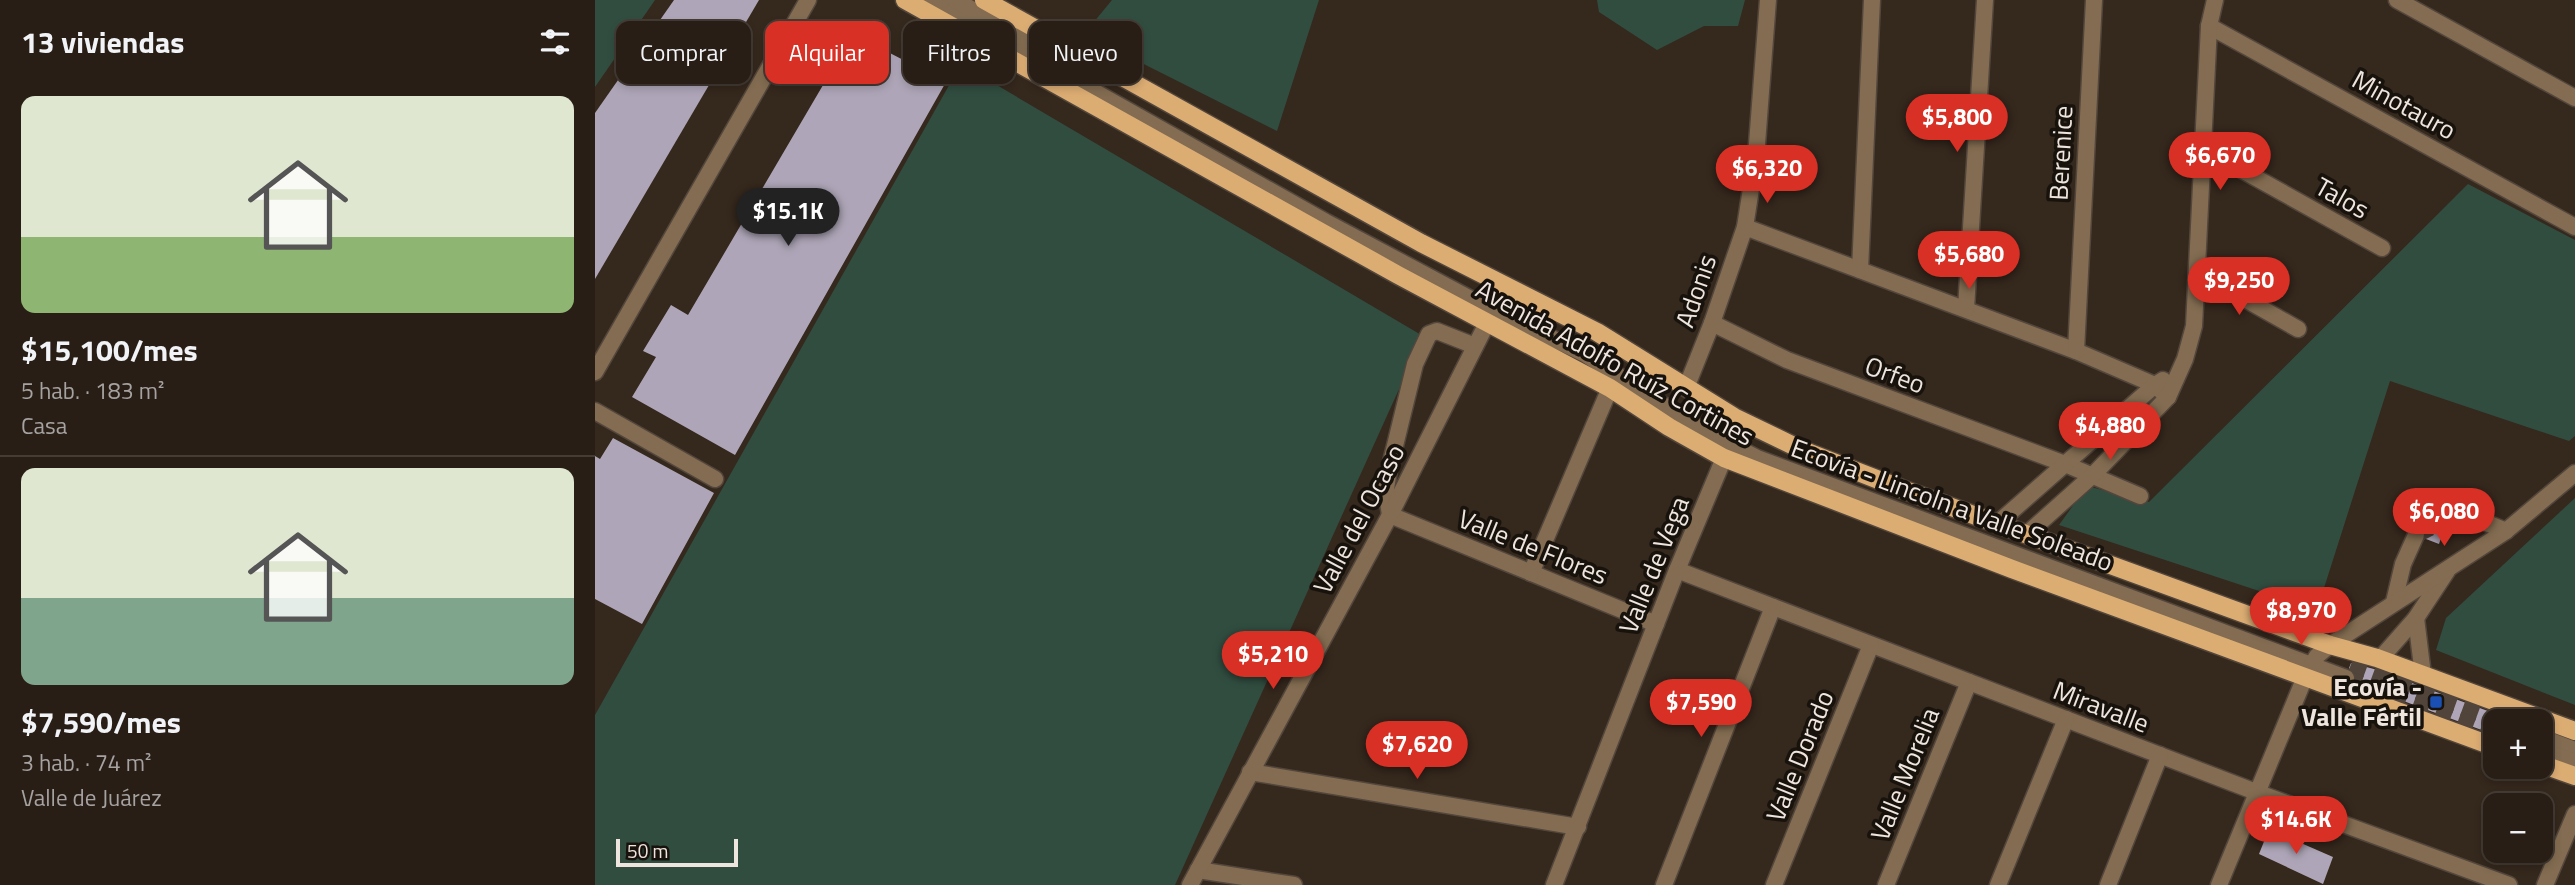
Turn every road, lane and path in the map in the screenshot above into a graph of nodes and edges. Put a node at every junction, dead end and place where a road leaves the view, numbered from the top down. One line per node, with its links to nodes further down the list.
1 (809, 0): 27 (street)
2 (905, 0): 21 (main road, Avenida Adolfo Ruíz Cortines)
3 (932, 0): 54 (street, Ecovía - Lincoln a Valle Soleado)
4 (955, 0): 54 (street)
5 (984, 0): 30 (main road, Avenida Adolfo Ruíz Cortines)
6 (1768, 0): 15 (street, Adonis)
7 (1872, 0): 18 (street)
8 (1985, 0): 20 (street)
9 (2094, 0): 25 (street, Berenice)
10 (2215, 0): 12 (street)
11 (2397, 0): 13 (street)
12 (2209, 26): 14 (street); 16 (street, Minotauro)
13 (2575, 98)
14 (2204, 149): 17 (street, Talos); 19 (street)
15 (1745, 227): 18 (street); 22 (street, Adonis)
16 (2575, 227)
17 (2382, 248)
18 (1860, 270): 20 (street)
19 (2199, 273): 23 (street); 26 (street)
20 (1966, 309): 25 (street)
21 (1488, 321): 24 (street, Valle del Ocaso); 29 (main road, Avenida Adolfo Ruíz Cortines)
22 (1712, 323): 30 (street, Adonis); 34 (street, Orfeo)
23 (2298, 329)
24 (1475, 346): 39 (street, Valle del Ocaso); 39 (street)
25 (2076, 351): 28 (street)
26 (2180, 371): 28 (street); 31 (street)
27 (595, 372)
28 (2155, 385): 31 (street); 34 (street)
29 (1610, 388): 33 (main road, Avenida Adolfo Ruíz Cortines); 47 (street)
30 (1686, 388): 41 (main road, Avenida Adolfo Ruíz Cortines)
31 (2168, 397): 36 (street)
32 (595, 411): 37 (street)
33 (1724, 458): 46 (street, Valle de Vega); 54 (main road, Avenida Adolfo Ruíz Cortines)
34 (2065, 464): 36 (street, Orfeo); 41 (street)
35 (2575, 473): 42 (street)
36 (2093, 475): 38 (street, Orfeo); 43 (street)
37 (715, 479)
38 (2140, 496)
39 (1390, 515): 47 (street, Valle de Flores); 67 (street, Valle del Ocaso)
40 (2448, 519): 42 (street)
41 (1998, 523): 43 (main road, Avenida Adolfo Ruíz Cortines)
42 (2506, 531): 45 (street)
43 (2027, 534): 54 (main road, Avenida Adolfo Ruíz Cortines)
44 (2416, 535): 48 (street)
45 (2451, 566): 48 (street); 50 (street)
46 (1677, 570): 49 (street, Miravalle); 51 (street, Valle de Vega)
47 (1531, 573): 51 (street, Valle de Flores)
48 (2394, 602): 54 (street)
49 (1773, 607): 52 (street, Miravalle); 76 (street)
50 (2416, 618): 53 (street); 56 (street)
51 (1656, 624): 71 (street, Valle de Vega)
52 (1871, 645): 57 (street, Miravalle); 77 (street, Valle Dorado)
53 (2381, 659): 54 (main road, Avenida Adolfo Ruíz Cortines); 56 (main road, Avenida Adolfo Ruíz Cortines)
54 (2316, 661): 55 (street); 60 (main road, Avenida Adolfo Ruíz Cortines); 69 (street)
55 (2348, 673)
56 (2423, 675): 59 (main road, Avenida Adolfo Ruíz Cortines)
57 (1969, 682): 58 (street, Miravalle); 78 (street, Valle Morelia)
58 (2066, 719): 64 (street, Miravalle); 79 (street)
59 (2575, 731)
60 (2483, 741)
61 (2553, 742): 62 (street)
62 (2575, 750)
63 (2553, 754): 65 (street)
64 (2160, 755): 69 (street, Miravalle); 80 (street)
65 (2575, 762)
66 (2553, 768): 68 (main road)
67 (1250, 772): 71 (street); 72 (street, Valle del Ocaso)
68 (2575, 776)
69 (2256, 792): 81 (street); 82 (street, Miravalle)
70 (2575, 814): 83 (street)
71 (1578, 827): 75 (street, Valle de Vega)
72 (1198, 870): 73 (street, Valle del Ocaso); 74 (street)
73 (1190, 885)
74 (1294, 885)
75 (1554, 885)
76 (1664, 885)
77 (1774, 885)
78 (1886, 885)
79 (1998, 885)
80 (2108, 885)
81 (2220, 885)
82 (2509, 885)
83 (2545, 885)

